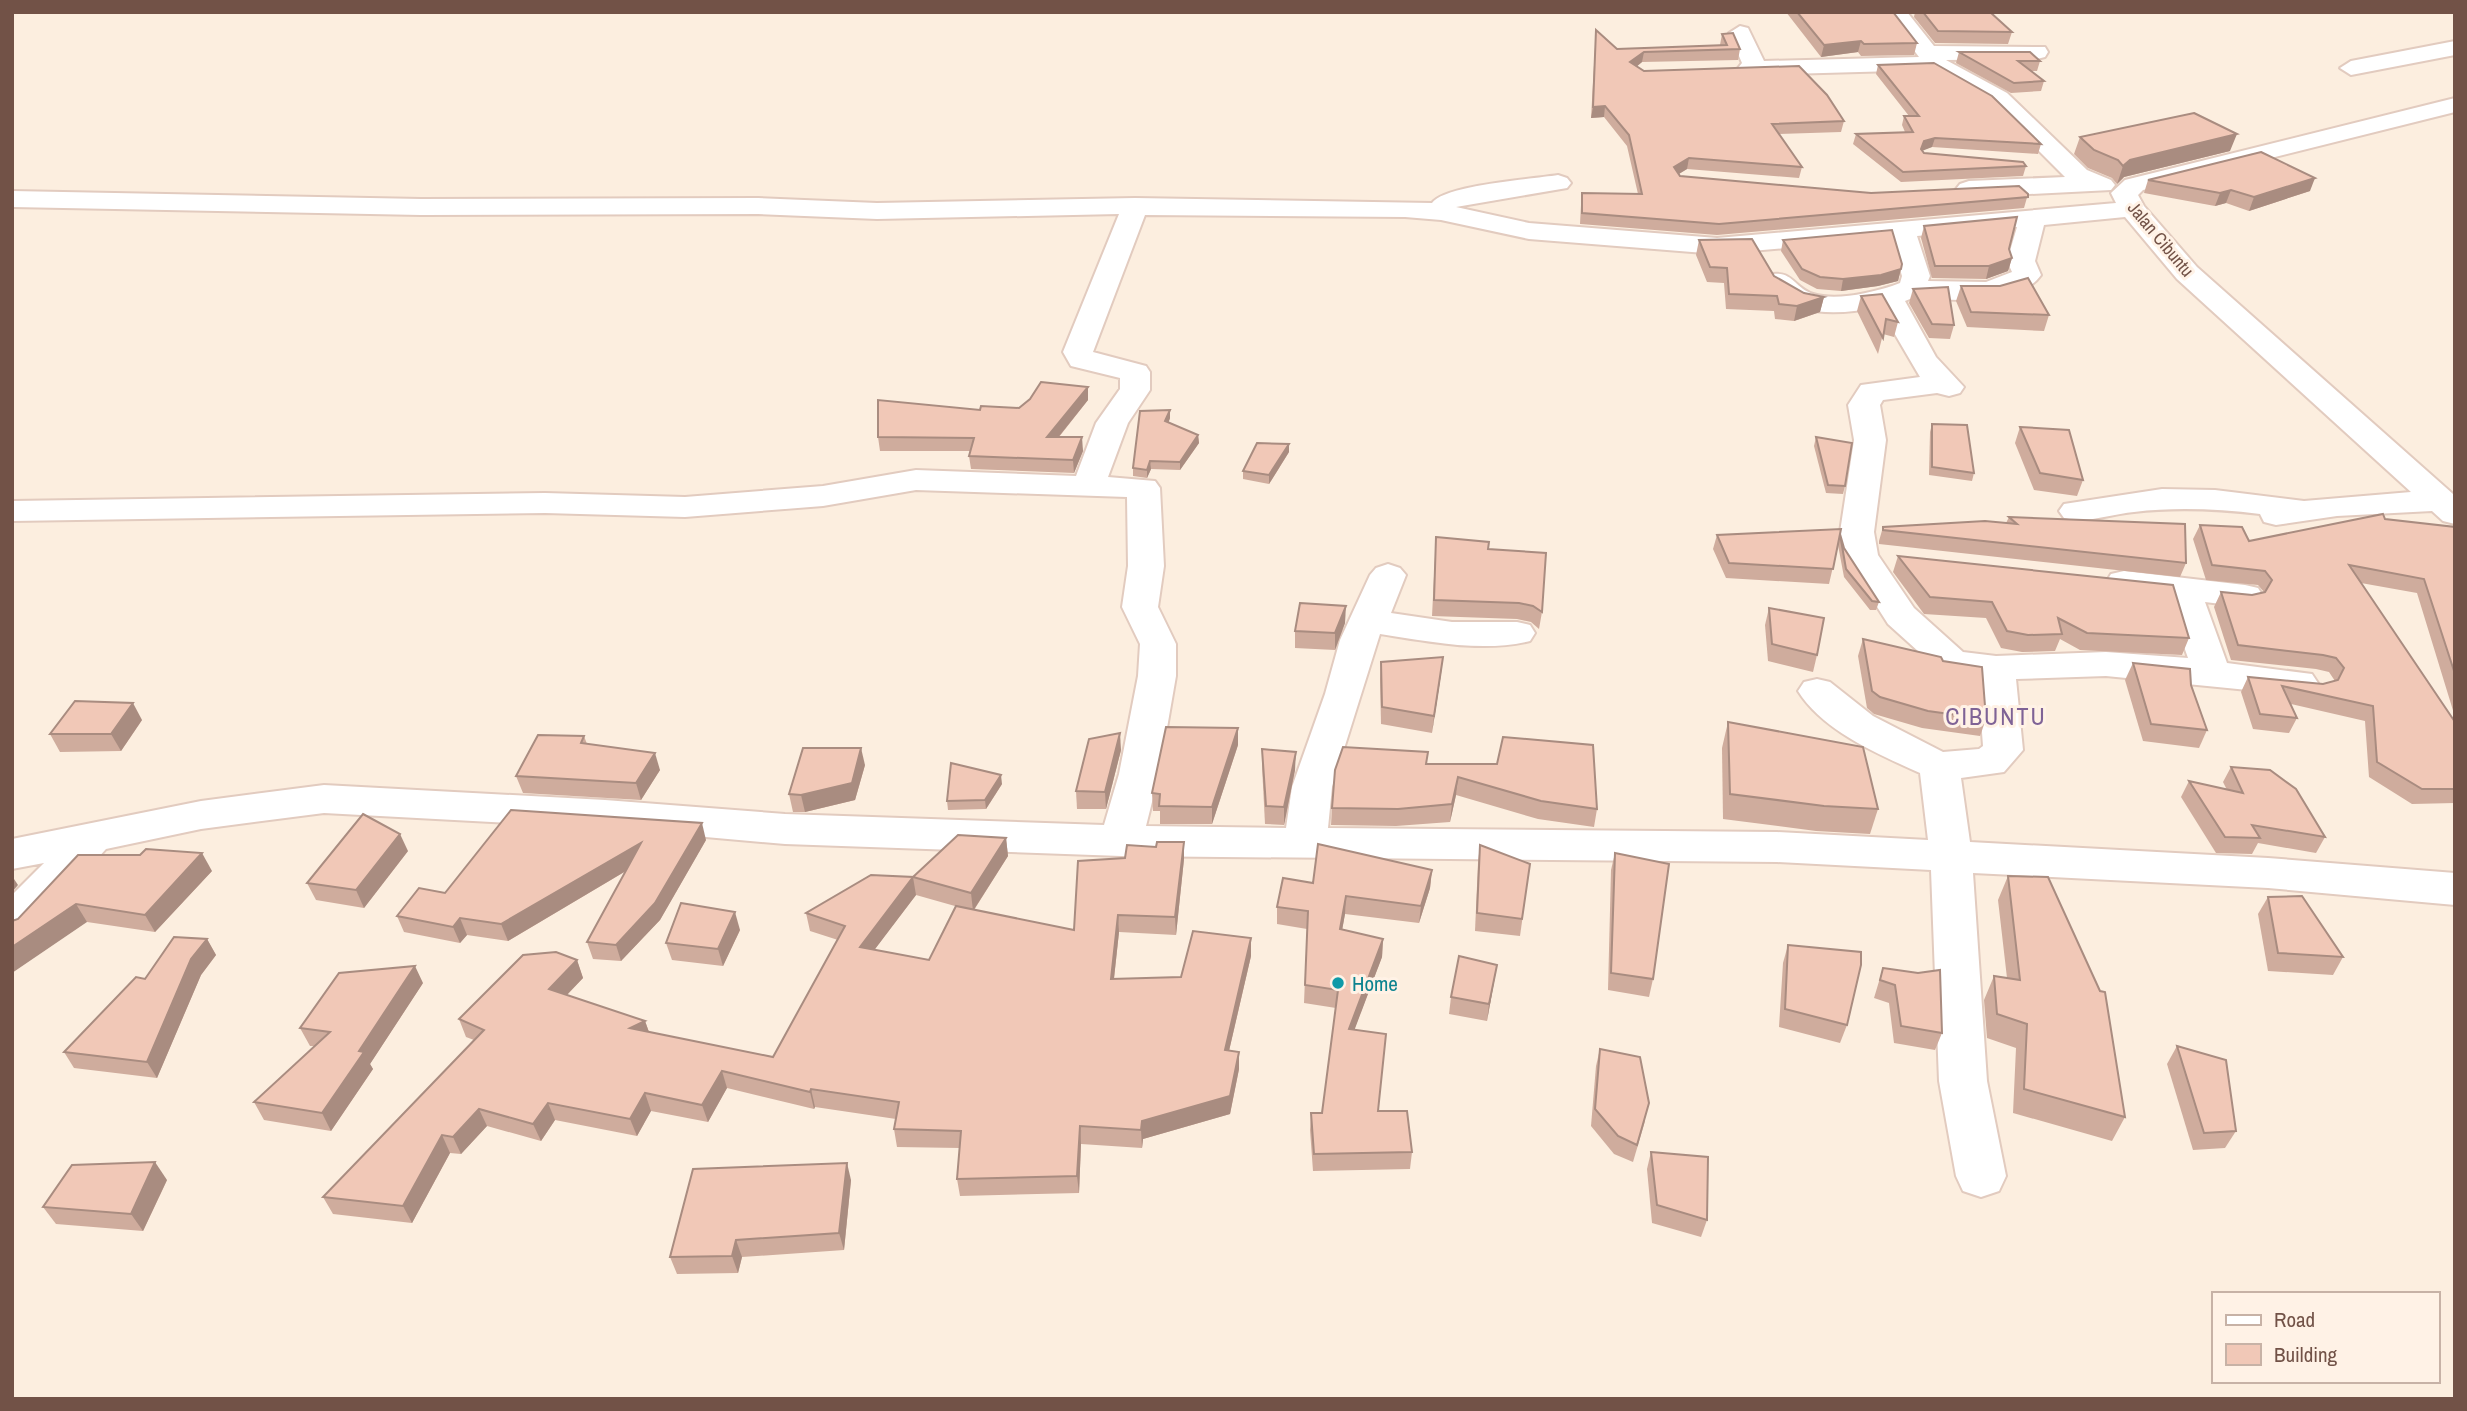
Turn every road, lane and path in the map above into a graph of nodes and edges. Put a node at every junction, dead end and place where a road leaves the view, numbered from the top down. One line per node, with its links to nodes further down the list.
1 (1896, 12): 5 (street)
2 (1740, 33): 7 (street)
3 (2455, 47): 8 (street)
4 (2037, 52): 5 (street)
5 (1932, 58): 6 (street); 13 (street)
6 (1796, 66): 7 (street); 10 (street)
7 (1756, 68): 9 (street)
8 (2351, 68)
9 (1722, 69)
10 (1746, 89)
11 (2455, 105): 18 (street, Jalan Cibuntu)
12 (2026, 162): 13 (street)
13 (2064, 163): 15 (street)
14 (1558, 183): 20 (street)
15 (2097, 183): 16 (street); 18 (street)
16 (1942, 191)
17 (12, 199): 19 (street)
18 (2128, 201): 21 (street); 26 (street, Jalan Cibuntu)
19 (1135, 206): 20 (street); 25 (street)
20 (1441, 212): 23 (street)
21 (2033, 216): 22 (street); 24 (street)
22 (1901, 229): 23 (street); 24 (street)
23 (1761, 243): 24 (street)
24 (1900, 292): 31 (street)
25 (1089, 486): 28 (street); 45 (street)
26 (2448, 508): 27 (street)
27 (2301, 510): 29 (street); 30 (street)
28 (12, 511)
29 (2076, 511)
30 (2250, 525)
31 (1861, 555): 32 (street); 39 (street)
32 (1901, 560)
33 (1388, 575): 37 (street)
34 (2098, 580): 35 (street)
35 (2182, 589): 36 (street); 40 (street)
36 (2245, 596)
37 (1368, 621): 38 (street); 46 (street)
38 (1517, 633)
39 (1996, 668): 40 (street); 43 (street)
40 (2212, 673): 41 (street)
41 (2315, 684)
42 (1817, 691): 43 (street)
43 (1939, 766): 48 (street)
44 (92, 838): 45 (street); 47 (street); 50 (street)
45 (1121, 841): 46 (street)
46 (1304, 843): 48 (street)
47 (12, 854)
48 (1951, 855): 49 (street); 51 (street)
49 (2455, 889)
50 (12, 923)
51 (1981, 1176)

